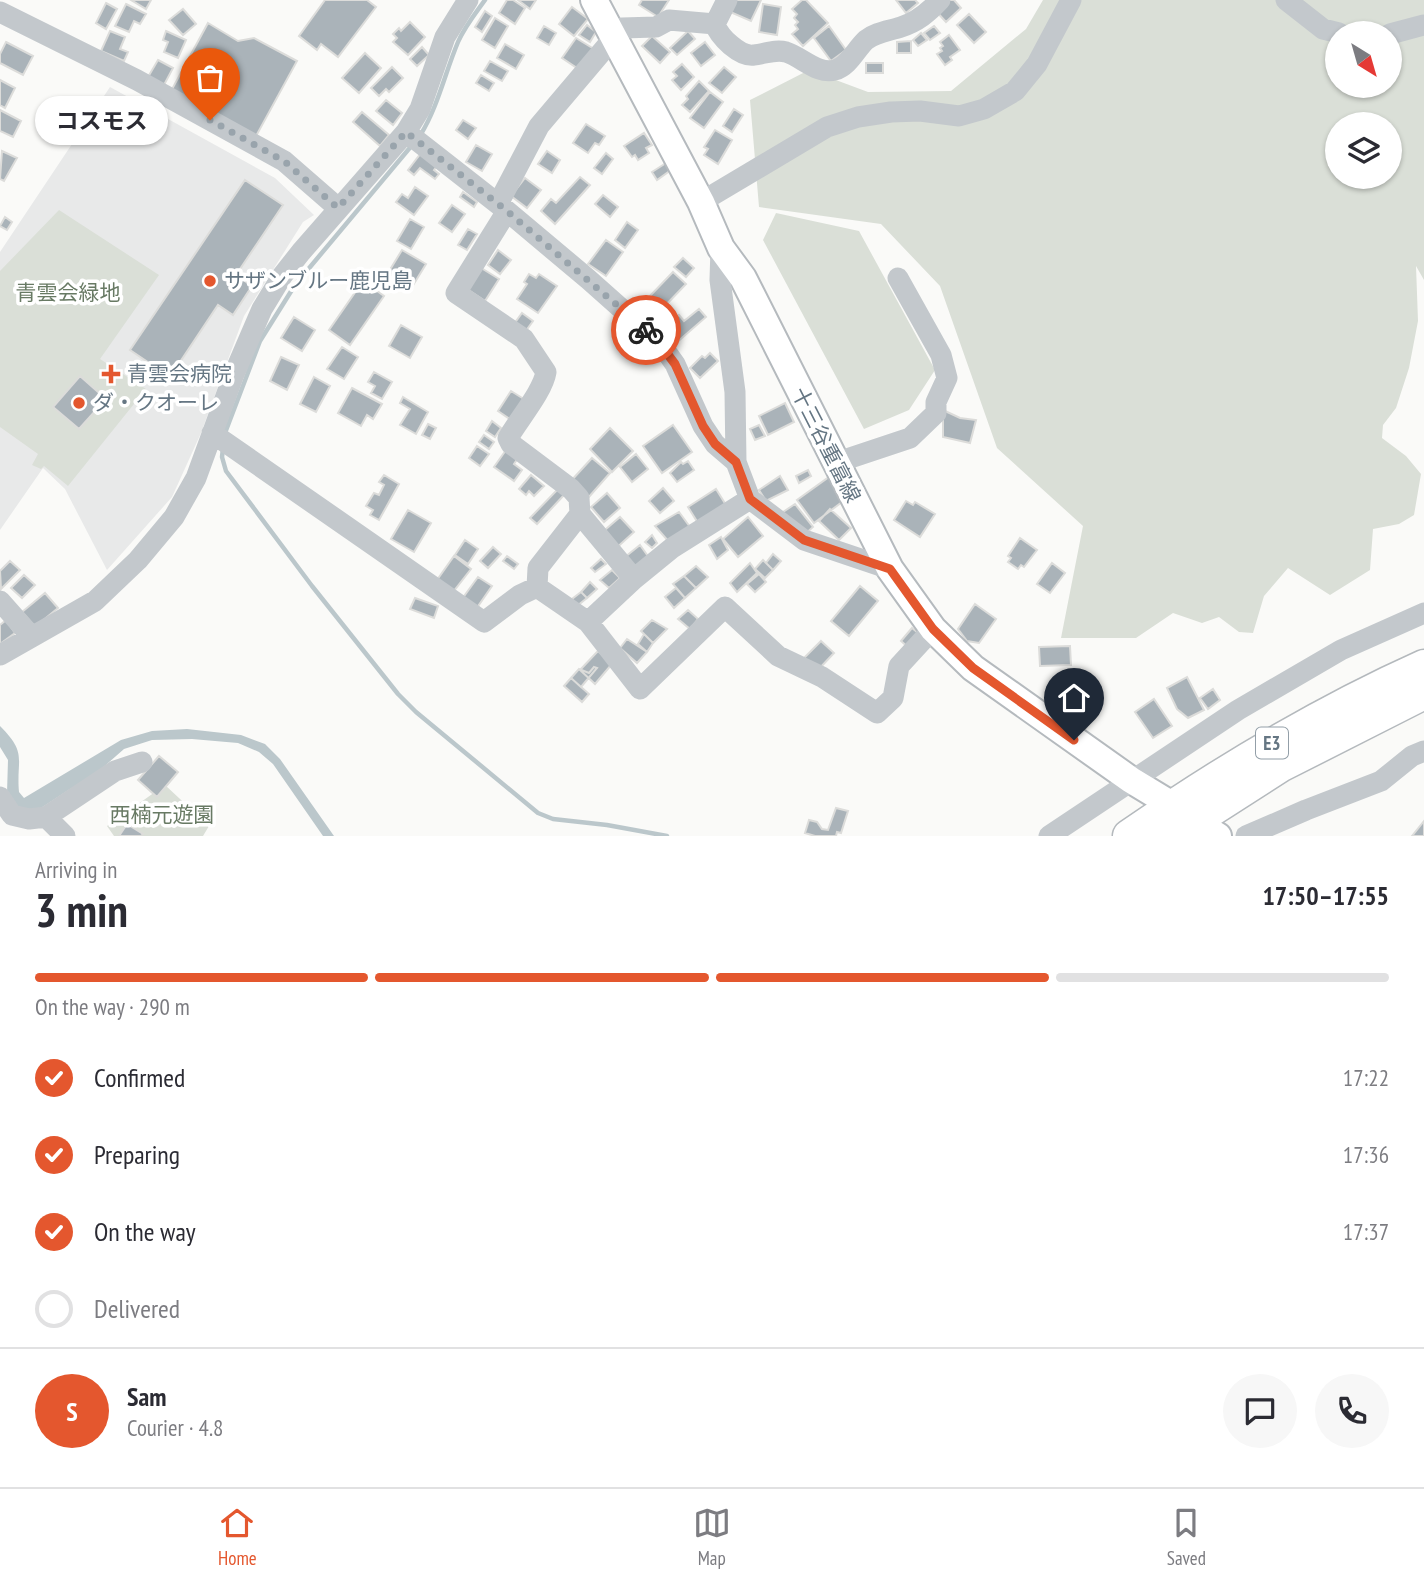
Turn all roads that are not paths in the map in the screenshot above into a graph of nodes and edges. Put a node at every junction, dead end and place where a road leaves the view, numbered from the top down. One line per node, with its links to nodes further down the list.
1 (468, 0): 13 (street)
2 (594, 0): 12 (main road, 十三谷重富線)
3 (727, 0): 8 (street)
4 (940, 0): 8 (street)
5 (1071, 0): 14 (street)
6 (1286, 0): 10 (street)
7 (0, 12): 16 (street)
8 (715, 24): 12 (street)
9 (1424, 25): 11 (street)
10 (1325, 30)
11 (1402, 31)
12 (613, 37): 14 (main road, 十三谷重富線); 15 (street)
13 (406, 132): 15 (street); 16 (street)
14 (701, 202): 17 (main road, 十三谷重富線)
15 (503, 207): 20 (street); 23 (street)
16 (338, 208): 19 (street)
17 (721, 248): 20 (street); 21 (main road, 十三谷重富線)
18 (898, 278): 21 (street)
19 (220, 439): 26 (street); 31 (street)
20 (736, 462): 22 (street)
21 (835, 463): 24 (main road, 十三谷重富線)
22 (750, 499): 24 (street); 25 (street)
23 (580, 514): 25 (street); 26 (street)
24 (890, 569): 30 (main road, 十三谷重富線)
25 (634, 579): 29 (street)
26 (537, 587): 29 (street)
27 (0, 601): 31 (street)
28 (1424, 613): 37 (street)
29 (588, 622): 30 (street)
30 (933, 629): 37 (main road, 十三谷重富線)
31 (31, 636): 32 (street)
32 (0, 654)
33 (1424, 666): 43 (highway, E3)
34 (1424, 693): 44 (highway, E3)
35 (1424, 751): 45 (street)
36 (142, 762): 40 (street)
37 (1131, 780): 39 (main road, 十三谷重富線); 42 (street)
38 (0, 797): 40 (street)
39 (1164, 800)
40 (46, 817): 41 (street)
41 (65, 836)
42 (1049, 836)
43 (1129, 836)
44 (1171, 836)
45 (1246, 836)

